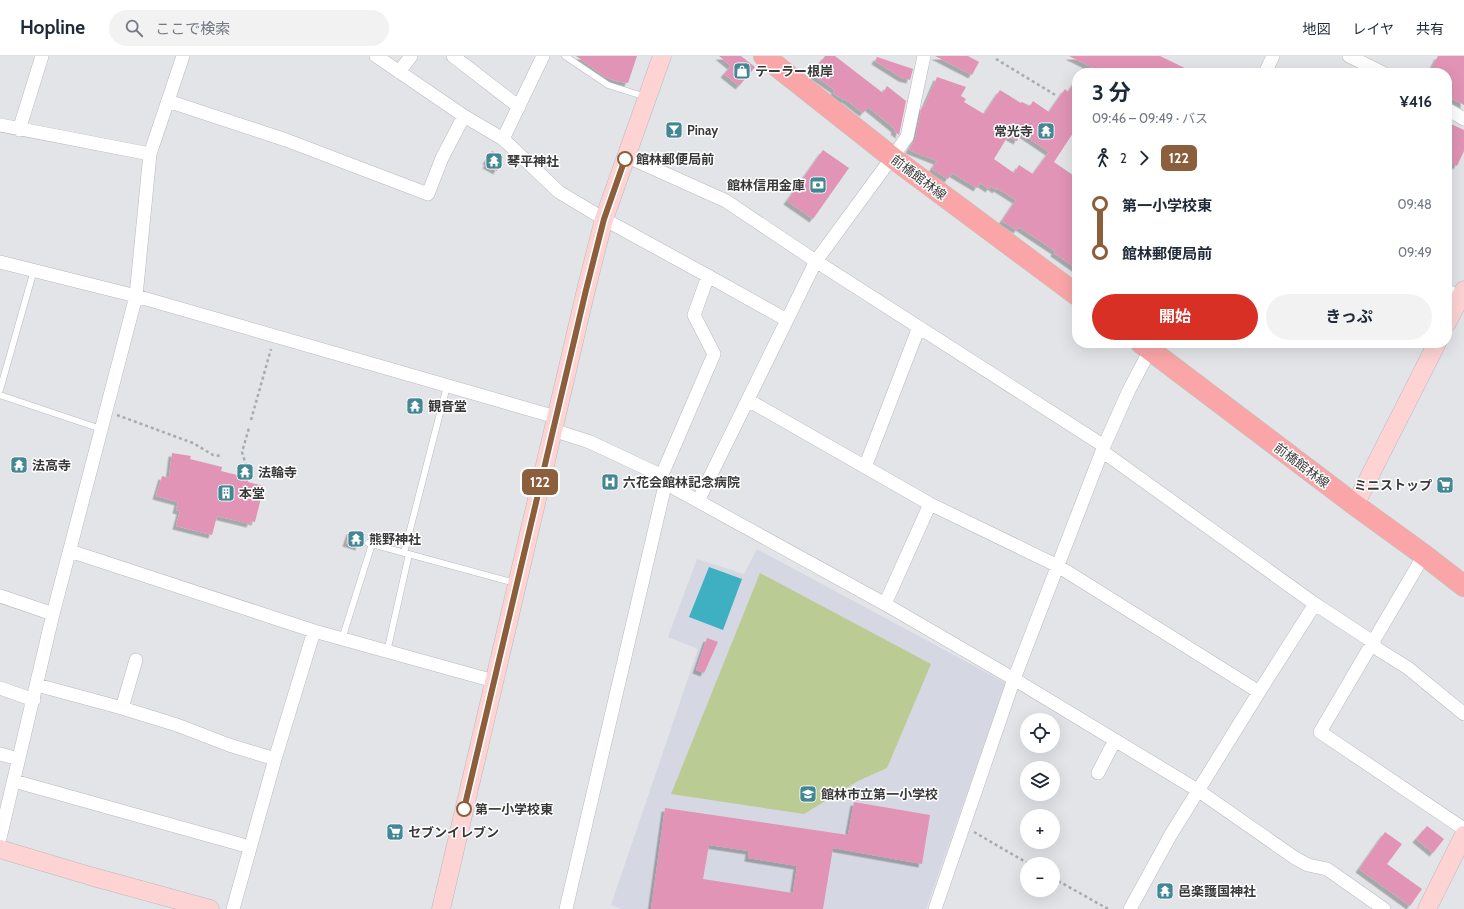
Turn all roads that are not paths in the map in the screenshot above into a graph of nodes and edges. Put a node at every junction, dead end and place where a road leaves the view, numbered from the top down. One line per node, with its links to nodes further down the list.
1 (42, 56): 23 (street)
2 (183, 56): 17 (street)
3 (376, 56): 15 (street)
4 (411, 56): 15 (street)
5 (453, 56): 18 (street)
6 (544, 56): 18 (street)
7 (565, 56): 16 (lane)
8 (662, 56): 16 (street)
9 (764, 56): 27 (main road, 前橋館林線)
10 (924, 56): 27 (street)
11 (1273, 56): 13 (street)
12 (1349, 56): 14 (street)
13 (1267, 68)
14 (1373, 68)
15 (399, 72): 20 (street)
16 (647, 97): 26 (street)
17 (168, 101): 20 (street); 25 (street)
18 (518, 107): 24 (street)
19 (1452, 112): 21 (street)
20 (464, 116): 24 (street)
21 (1464, 119)
22 (0, 125): 23 (street)
23 (19, 130): 25 (street)
24 (503, 139): 28 (street)
25 (150, 154): 35 (street)
26 (626, 156): 28 (street); 29 (street)
27 (893, 158): 29 (street); 33 (main road, 前橋館林線)
28 (604, 219): 32 (street); 46 (street)
29 (816, 261): 37 (street); 38 (street)
30 (0, 262): 31 (street)
31 (34, 270): 35 (street); 43 (lane)
32 (708, 276): 37 (street); 50 (street)
33 (1072, 291)
34 (1459, 294): 36 (street)
35 (136, 296): 42 (street); 47 (street)
36 (1452, 311)
37 (787, 320): 45 (street)
38 (919, 327): 48 (street); 49 (street)
39 (1144, 348): 48 (street)
40 (1149, 348): 53 (main road, 前橋館林線)
41 (1434, 348): 53 (street)
42 (447, 386): 46 (street); 55 (lane)
43 (0, 390)
44 (0, 395): 47 (lane)
45 (748, 400): 49 (street); 51 (street)
46 (554, 423): 50 (street); 58 (street)
47 (101, 429): 54 (street)
48 (1103, 448): 57 (street); 62 (street)
49 (865, 467): 52 (street)
50 (664, 479): 51 (street); 92 (street)
51 (698, 501): 61 (street)
52 (930, 504): 57 (street); 61 (street)
53 (1355, 505): 56 (main road, 前橋館林線)
54 (70, 551): 63 (street); 64 (street)
55 (406, 553): 58 (lane); 65 (lane); 67 (lane)
56 (1424, 555): 59 (main road, 前橋館林線); 66 (street)
57 (1058, 566): 69 (street); 73 (street)
58 (516, 584): 70 (street)
59 (1464, 586)
60 (0, 596): 63 (street)
61 (885, 604): 69 (street)
62 (1316, 604): 66 (street); 73 (street)
63 (53, 614): 71 (street)
64 (314, 631): 65 (street); 80 (street)
65 (342, 639): 67 (street)
66 (1373, 642): 76 (street); 84 (street)
67 (387, 652): 70 (street)
68 (136, 660): 75 (street)
69 (1014, 678): 77 (street); 93 (street)
70 (494, 681): 91 (street)
71 (37, 685): 74 (street); 75 (street)
72 (0, 688): 74 (street)
73 (1259, 692): 83 (street)
74 (34, 700): 79 (street)
75 (122, 708): 80 (street)
76 (1464, 714)
77 (1115, 740): 81 (street); 83 (street)
78 (0, 754): 79 (street)
79 (19, 759): 82 (street)
80 (275, 759): 87 (street)
81 (1098, 773)
82 (14, 781): 86 (street); 87 (street)
83 (1199, 791): 94 (street); 95 (street)
84 (1464, 830)
85 (1464, 835): 96 (street)
86 (0, 838)
87 (250, 847): 90 (street)
88 (0, 849): 89 (street)
89 (210, 909)
90 (234, 909)
91 (441, 909)
92 (566, 909)
93 (935, 909)
94 (1130, 909)
95 (1384, 909)
96 (1428, 909)

